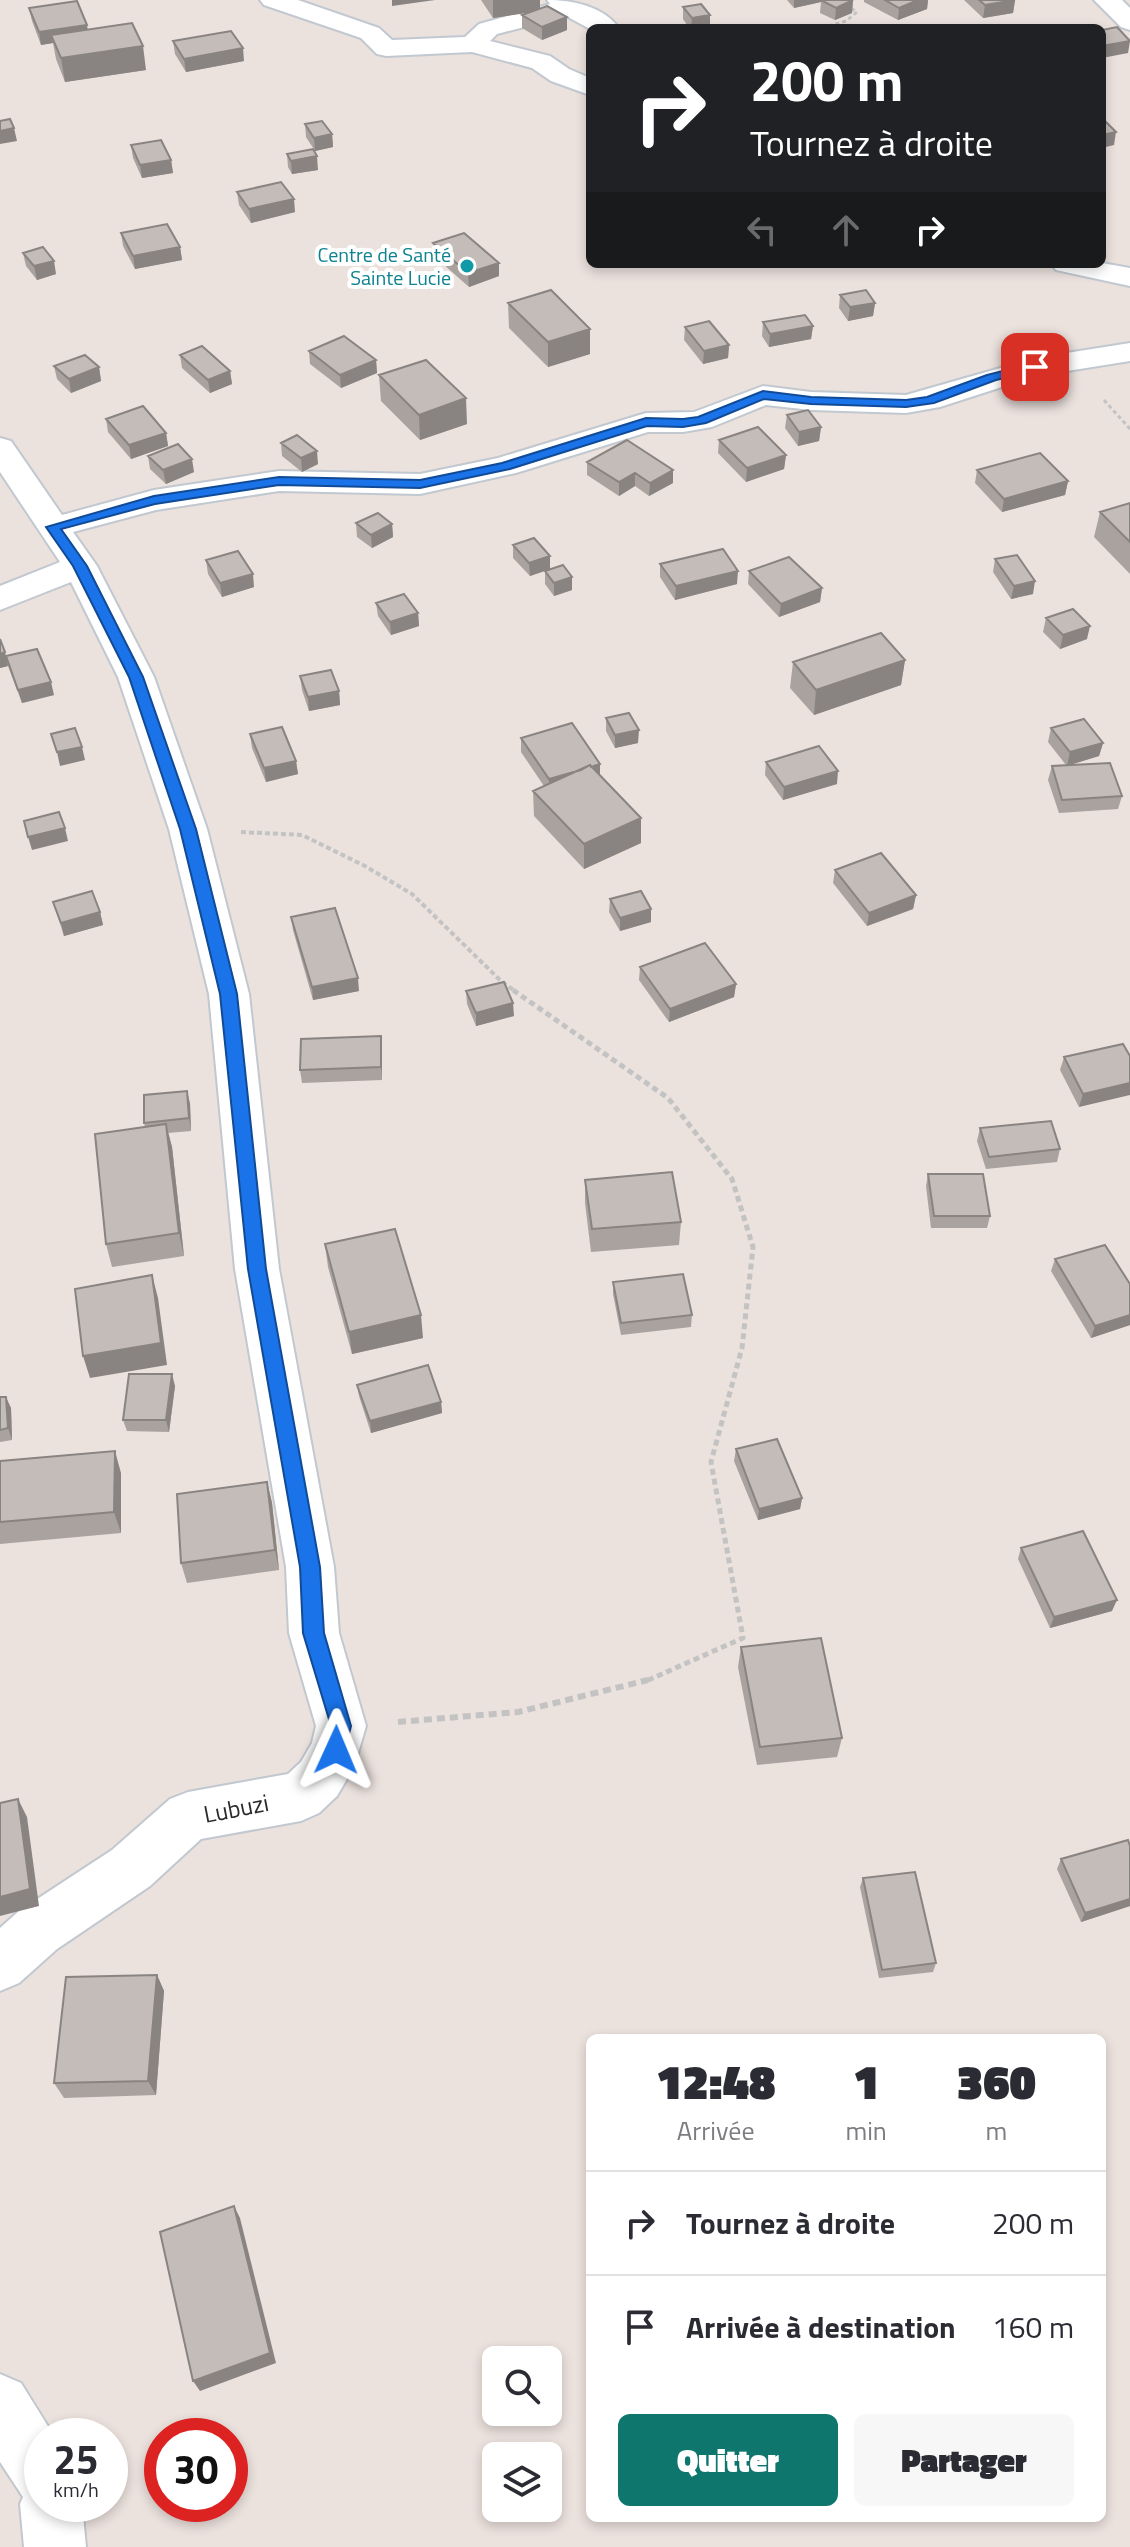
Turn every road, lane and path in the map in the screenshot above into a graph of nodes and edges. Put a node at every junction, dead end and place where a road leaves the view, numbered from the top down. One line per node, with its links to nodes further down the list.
1 (273, 0): 8 (street)
2 (615, 0): 5 (street)
3 (837, 0): 7 (path)
4 (1107, 0): 6 (street)
5 (580, 12): 8 (street)
6 (1130, 22)
7 (836, 24)
8 (472, 44): 9 (street)
9 (586, 85)
10 (1086, 268): 11 (street)
11 (1130, 277)
12 (1130, 352): 14 (street)
13 (0, 448): 14 (street)
14 (53, 527): 15 (street)
15 (80, 566): 16 (street); 17 (street)
16 (0, 599)
17 (188, 829): 18 (street); 18 (path)
18 (341, 1726): 19 (street, Lubuzi)
19 (0, 1964)
20 (0, 2404): 21 (street)
21 (24, 2444)
22 (53, 2522): 23 (street)
23 (55, 2547)

